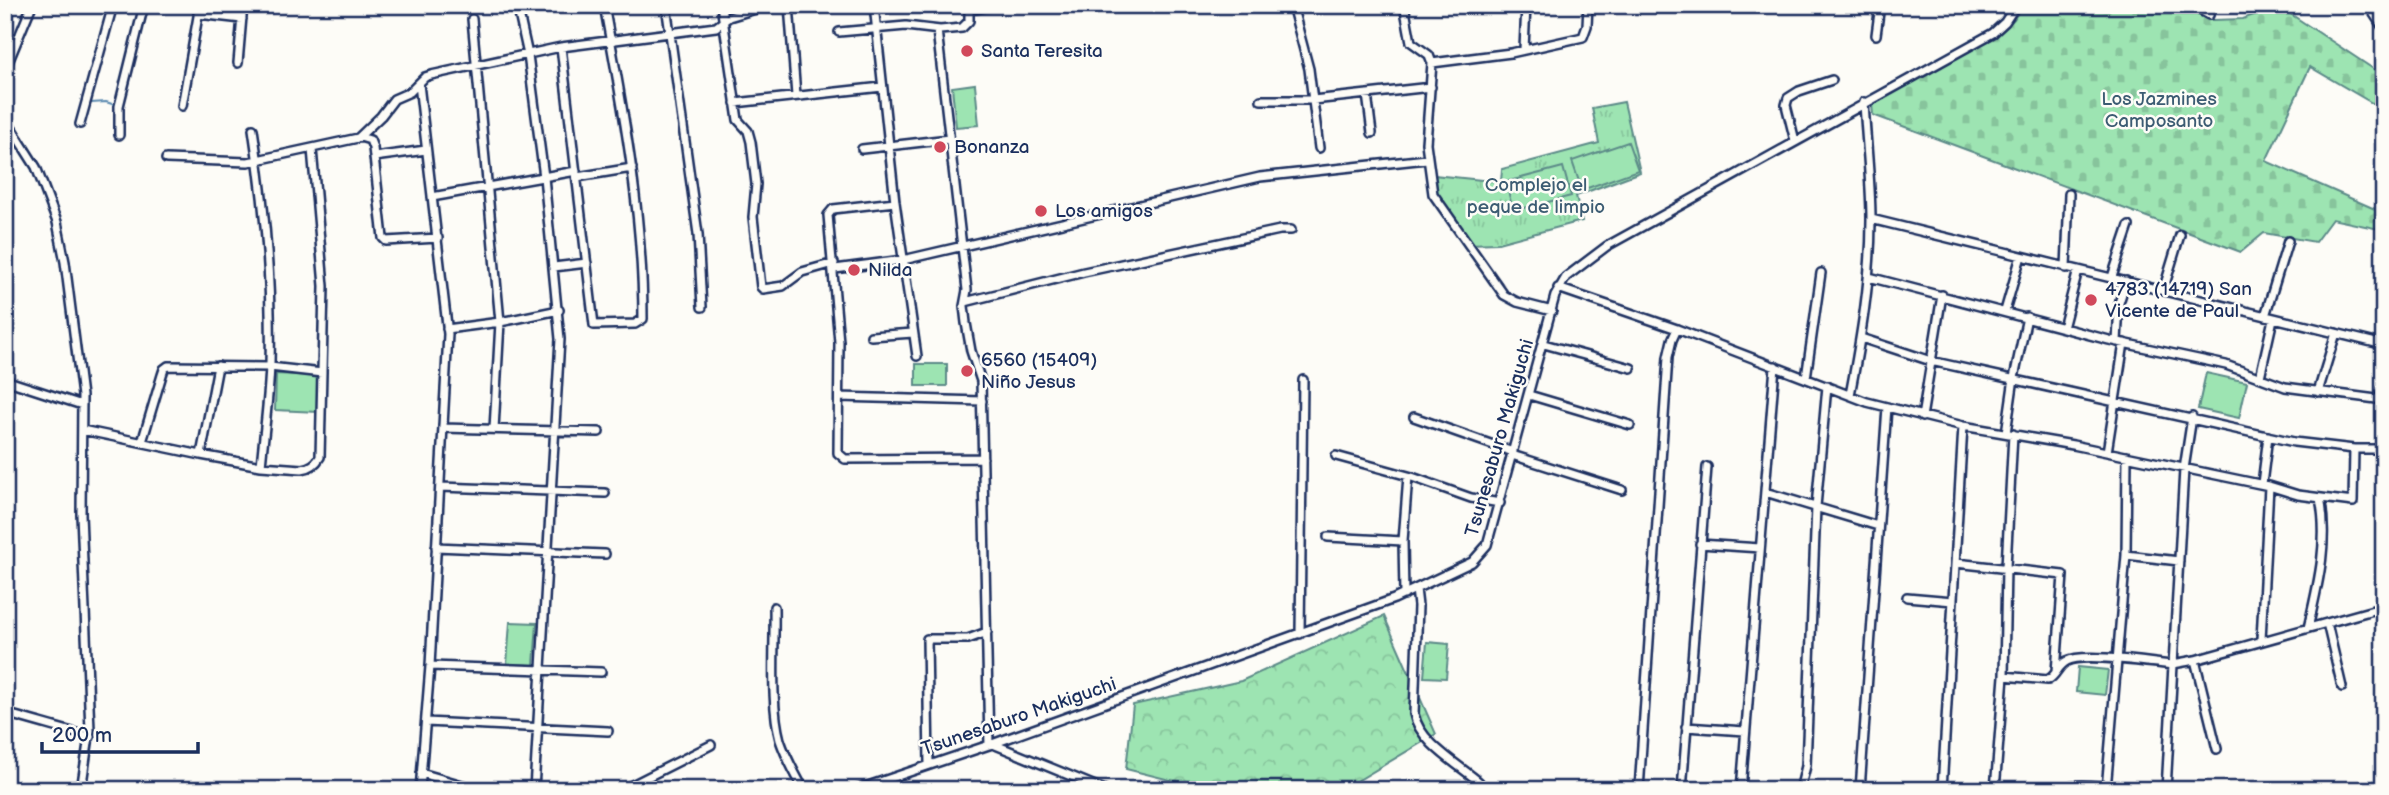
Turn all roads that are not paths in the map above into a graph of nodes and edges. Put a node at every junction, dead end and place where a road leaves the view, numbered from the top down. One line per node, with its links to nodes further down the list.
1 (32, 5): 40 (street)
2 (113, 5): 53 (street)
3 (144, 5): 56 (street)
4 (243, 5): 24 (street)
5 (517, 5): 36 (street)
6 (604, 5): 33 (street)
7 (666, 5): 31 (street)
8 (721, 5): 26 (street)
9 (769, 5): 26 (street)
10 (789, 5): 46 (street)
11 (874, 5): 27 (street)
12 (997, 5): 21 (street)
13 (1292, 5): 48 (street)
14 (1404, 5): 38 (street)
15 (1526, 5): 35 (street)
16 (1588, 5): 35 (street)
17 (1880, 5): 32 (street)
18 (2016, 5): 49 (street, Tsunesaburo Makiguchi)
19 (2191, 5): 23 (street)
20 (2368, 5): 28 (street)
21 (969, 8): 29 (street)
22 (199, 9): 24 (street); 51 (street)
23 (2209, 15)
24 (242, 19): 37 (street)
25 (472, 19): 39 (street)
26 (723, 22): 31 (street); 50 (street)
27 (877, 29): 29 (street); 30 (street); 43 (street)
28 (2384, 29)
29 (937, 30): 58 (street)
30 (839, 32)
31 (671, 33): 33 (street); 98 (street)
32 (1876, 36)
33 (611, 41): 34 (street); 69 (street)
34 (561, 47): 36 (street); 70 (street)
35 (1524, 48): 38 (street)
36 (528, 55): 39 (street); 71 (street)
37 (238, 63)
38 (1432, 63): 44 (street)
39 (476, 66): 42 (street); 72 (street)
40 (5, 70)
41 (1832, 80): 59 (street)
42 (419, 84): 57 (street); 64 (street)
43 (882, 87): 46 (street); 60 (street)
44 (1431, 87): 45 (street); 67 (street)
45 (1367, 94): 48 (street); 55 (street)
46 (796, 96): 50 (street)
47 (1261, 100): 48 (street)
48 (1313, 100): 61 (street)
49 (1864, 102): 59 (street, Tsunesaburo Makiguchi); 76 (street)
50 (735, 103): 86 (street)
51 (182, 106)
52 (5, 118): 136 (street)
53 (80, 124)
54 (253, 129): 68 (street)
55 (1372, 133)
56 (119, 135)
57 (360, 137): 62 (street); 65 (street)
58 (949, 139): 60 (street); 82 (street)
59 (1795, 141): 94 (street, Tsunesaburo Makiguchi)
60 (889, 146): 63 (street); 75 (street)
61 (1319, 148)
62 (312, 149): 68 (street); 121 (street)
63 (862, 149)
64 (426, 150): 65 (street); 74 (street)
65 (374, 157): 80 (street)
66 (166, 159): 68 (street)
67 (1427, 159): 82 (street); 100 (street)
68 (258, 161): 119 (street)
69 (632, 168): 70 (street); 85 (street)
70 (576, 174): 71 (street); 85 (street)
71 (544, 177): 72 (street); 87 (street)
72 (488, 187): 74 (street); 104 (street)
73 (2069, 194): 88 (street)
74 (432, 197): 80 (street)
75 (895, 202): 84 (street); 86 (street)
76 (1871, 219): 83 (street); 91 (street)
77 (2129, 226): 92 (street)
78 (1291, 230): 97 (street)
79 (2180, 235): 95 (street)
80 (438, 238): 106 (street)
81 (2288, 241): 103 (street)
82 (962, 246): 84 (street); 97 (street)
83 (2021, 256): 88 (street); 101 (street)
84 (903, 260): 86 (street); 108 (street)
85 (587, 262): 87 (street)
86 (834, 266): 132 (street)
87 (554, 267): 99 (street)
88 (2066, 268): 89 (street)
89 (2078, 270): 92 (street); 105 (street)
90 (1821, 273): 123 (street)
91 (1869, 277): 96 (street); 111 (street)
92 (2112, 277): 93 (street)
93 (2126, 281): 95 (street); 112 (street)
94 (1558, 288): 100 (street, Tsunesaburo Makiguchi); 107 (street)
95 (2163, 290): 103 (street)
96 (1942, 295): 101 (street); 116 (street)
97 (965, 302): 135 (street)
98 (702, 307)
99 (559, 310): 104 (street); 146 (street)
100 (1552, 311): 113 (street, Tsunesaburo Makiguchi)
101 (2005, 311): 102 (street)
102 (2027, 317): 105 (street); 124 (street)
103 (2269, 318): 109 (street); 122 (street)
104 (500, 322): 106 (street); 144 (street)
105 (2063, 327): 112 (street)
106 (447, 329): 143 (street)
107 (1677, 329): 118 (street); 227 (street)
108 (913, 333): 110 (street); 115 (street)
109 (2336, 333): 114 (street); 129 (street)
110 (871, 336)
111 (1861, 338): 116 (street); 131 (street)
112 (2120, 343): 122 (street); 133 (street)
113 (1544, 344): 120 (street); 130 (street, Tsunesaburo Makiguchi)
114 (2384, 345)
115 (917, 356)
116 (1931, 361): 124 (street); 139 (street)
117 (218, 366): 119 (street); 150 (street); 155 (street)
118 (1775, 366): 123 (street); 167 (street)
119 (270, 367): 121 (street); 159 (street)
120 (1631, 368)
121 (322, 373): 159 (street)
122 (2260, 377): 129 (street)
123 (1806, 378): 128 (street)
124 (2014, 378): 133 (street); 148 (street)
125 (5, 380): 136 (street)
126 (1303, 380): 194 (street)
127 (2384, 381): 134 (street)
128 (1827, 386): 131 (street); 171 (street)
129 (2318, 392): 134 (street)
130 (1529, 395): 141 (street); 154 (street, Tsunesaburo Makiguchi)
131 (1850, 396): 137 (street)
132 (839, 397): 135 (street); 158 (street)
133 (2114, 400): 140 (street); 153 (street)
134 (2382, 400)
135 (982, 401): 158 (street)
136 (82, 405): 145 (street)
137 (1887, 407): 139 (street); 172 (street)
138 (1414, 417): 154 (street)
139 (1922, 417): 142 (street)
140 (2192, 417): 149 (street); 161 (street)
141 (1630, 425)
142 (1963, 426): 148 (street); 182 (street)
143 (443, 428): 144 (street); 164 (street)
144 (494, 429): 146 (street)
145 (82, 430): 150 (street); 211 (street)
146 (555, 431): 147 (street); 166 (street)
147 (599, 432)
148 (2010, 434): 153 (street); 183 (street)
149 (2268, 436): 151 (street); 163 (street)
150 (142, 442): 155 (street)
151 (2354, 449): 152 (street); 169 (street)
152 (2384, 449)
153 (2107, 452): 157 (street)
154 (1513, 453): 165 (street); 170 (street, Tsunesaburo Makiguchi)
155 (201, 456): 159 (street)
156 (1336, 456): 162 (street)
157 (2127, 456): 161 (street); 180 (street)
158 (983, 458): 193 (street)
159 (261, 466)
160 (1707, 467): 175 (street)
161 (2184, 469): 163 (street); 181 (street)
162 (1408, 477): 170 (street); 174 (street)
163 (2265, 485): 169 (street); 195 (street)
164 (439, 487): 166 (street); 176 (street)
165 (1622, 490)
166 (552, 491): 168 (street); 178 (street)
167 (1765, 492): 171 (street); 177 (street)
168 (605, 493)
169 (2320, 498): 191 (street)
170 (1500, 503): 184 (street, Tsunesaburo Makiguchi)
171 (1816, 507): 172 (street); 230 (street)
172 (1878, 526): 231 (street)
173 (1328, 537): 174 (street)
174 (1403, 541): 185 (street)
175 (1700, 544): 177 (street); 208 (street)
176 (436, 547): 178 (street); 199 (street)
177 (1760, 548): 192 (street)
178 (549, 552): 179 (street); 200 (street)
179 (605, 554)
180 (2126, 555): 181 (street); 196 (street)
181 (2179, 561): 198 (street)
182 (1956, 563): 183 (street); 187 (street)
183 (2006, 567): 202 (street); 203 (street)
184 (1416, 589): 185 (street, Tsunesaburo Makiguchi); 226 (street)
185 (1404, 595): 194 (street, Tsunesaburo Makiguchi)
186 (1908, 597): 187 (street)
187 (1953, 601): 232 (street)
188 (774, 607): 223 (street)
189 (2384, 607): 190 (street)
190 (2327, 623): 191 (street); 204 (street)
191 (2308, 628): 195 (street)
192 (1753, 630): 210 (street); 229 (street)
193 (987, 632): 213 (street); 215 (street)
194 (1300, 634): 213 (street, Tsunesaburo Makiguchi)
195 (2261, 640): 197 (street)
196 (2116, 659): 198 (street); 202 (street); 217 (street)
197 (2195, 660): 198 (street); 214 (street)
198 (2173, 664): 236 (street)
199 (430, 666): 200 (street); 206 (street)
200 (541, 670): 201 (street); 207 (street)
201 (601, 672)
202 (2056, 673): 203 (street)
203 (2004, 676): 233 (street)
204 (2342, 687)
205 (5, 713): 211 (street)
206 (426, 722): 207 (street); 216 (street)
207 (537, 727): 209 (street); 218 (street)
208 (1686, 727): 210 (street); 228 (street)
209 (608, 730)
210 (1745, 732): 229 (street)
211 (90, 737): 219 (street)
212 (711, 745): 222 (street)
213 (991, 745): 215 (street, Tsunesaburo Makiguchi); 225 (street)
214 (2217, 749)
215 (929, 765): 224 (street, Tsunesaburo Makiguchi)
216 (421, 773): 218 (street); 220 (street)
217 (2106, 788): 234 (street); 235 (street)
218 (534, 789): 221 (street)
219 (80, 790)
220 (420, 790)
221 (593, 790)
222 (622, 790)
223 (804, 790)
224 (856, 790)
225 (1105, 790)
226 (1485, 790)
227 (1639, 790)
228 (1682, 790)
229 (1743, 790)
230 (1800, 790)
231 (1860, 790)
232 (1942, 790)
233 (1995, 790)
234 (2053, 790)
235 (2130, 790)
236 (2166, 790)

